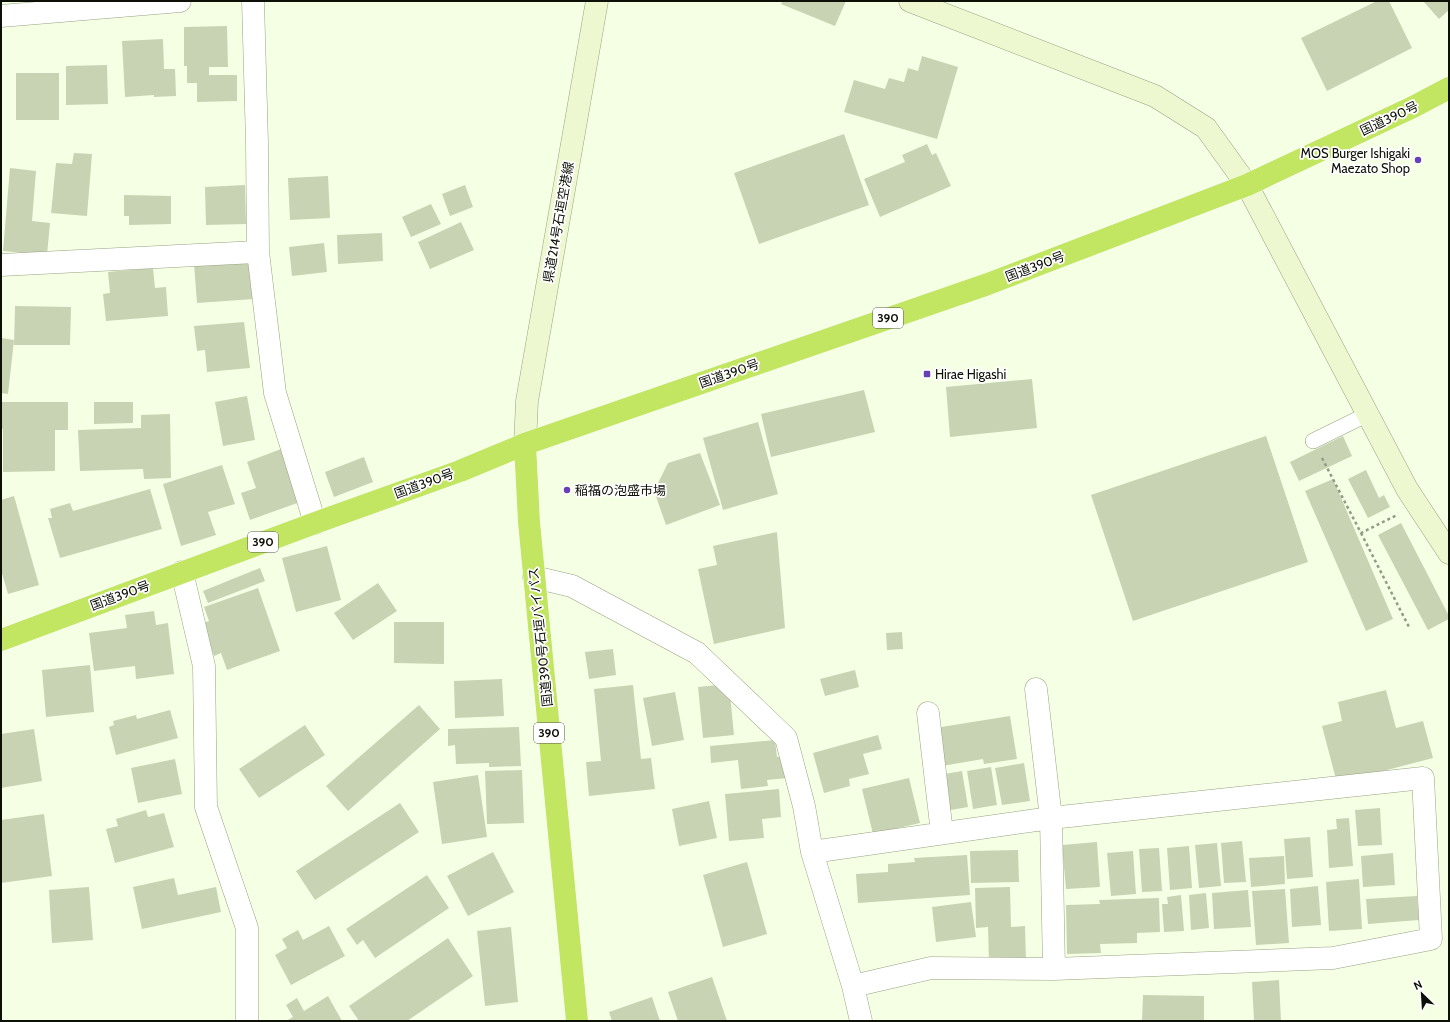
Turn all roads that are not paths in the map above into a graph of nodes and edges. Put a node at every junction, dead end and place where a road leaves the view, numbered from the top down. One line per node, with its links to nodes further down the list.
1 (180, 1): 5 (street)
2 (253, 1): 8 (street)
3 (597, 1): 12 (street, 県道214号石垣空港線)
4 (910, 1): 7 (street)
5 (1, 16)
6 (1449, 88): 7 (highway, 国道390号 / 390)
7 (1247, 185): 10 (street); 12 (highway, 国道390号 / 390)
8 (258, 252): 9 (street); 13 (street)
9 (1, 265)
10 (1368, 414): 11 (lane); 14 (street)
11 (1313, 440)
12 (525, 444): 13 (highway, 国道390号 / 390); 16 (highway, 国道390号石垣バイパス / 390)
13 (315, 523): 15 (highway, 国道390号 / 390)
14 (1449, 553)
15 (182, 572): 17 (highway, 国道390号 / 390); 25 (street)
16 (534, 577): 22 (street); 26 (highway, 国道390号石垣バイパス / 390)
17 (1, 640)
18 (1036, 689): 20 (street)
19 (928, 714): 21 (street)
20 (1051, 818): 21 (street); 23 (street); 23 (street)
21 (942, 833): 22 (street)
22 (812, 852): 24 (street)
23 (1054, 968): 24 (street)
24 (853, 986): 27 (street)
25 (247, 1021)
26 (577, 1021)
27 (861, 1021)

